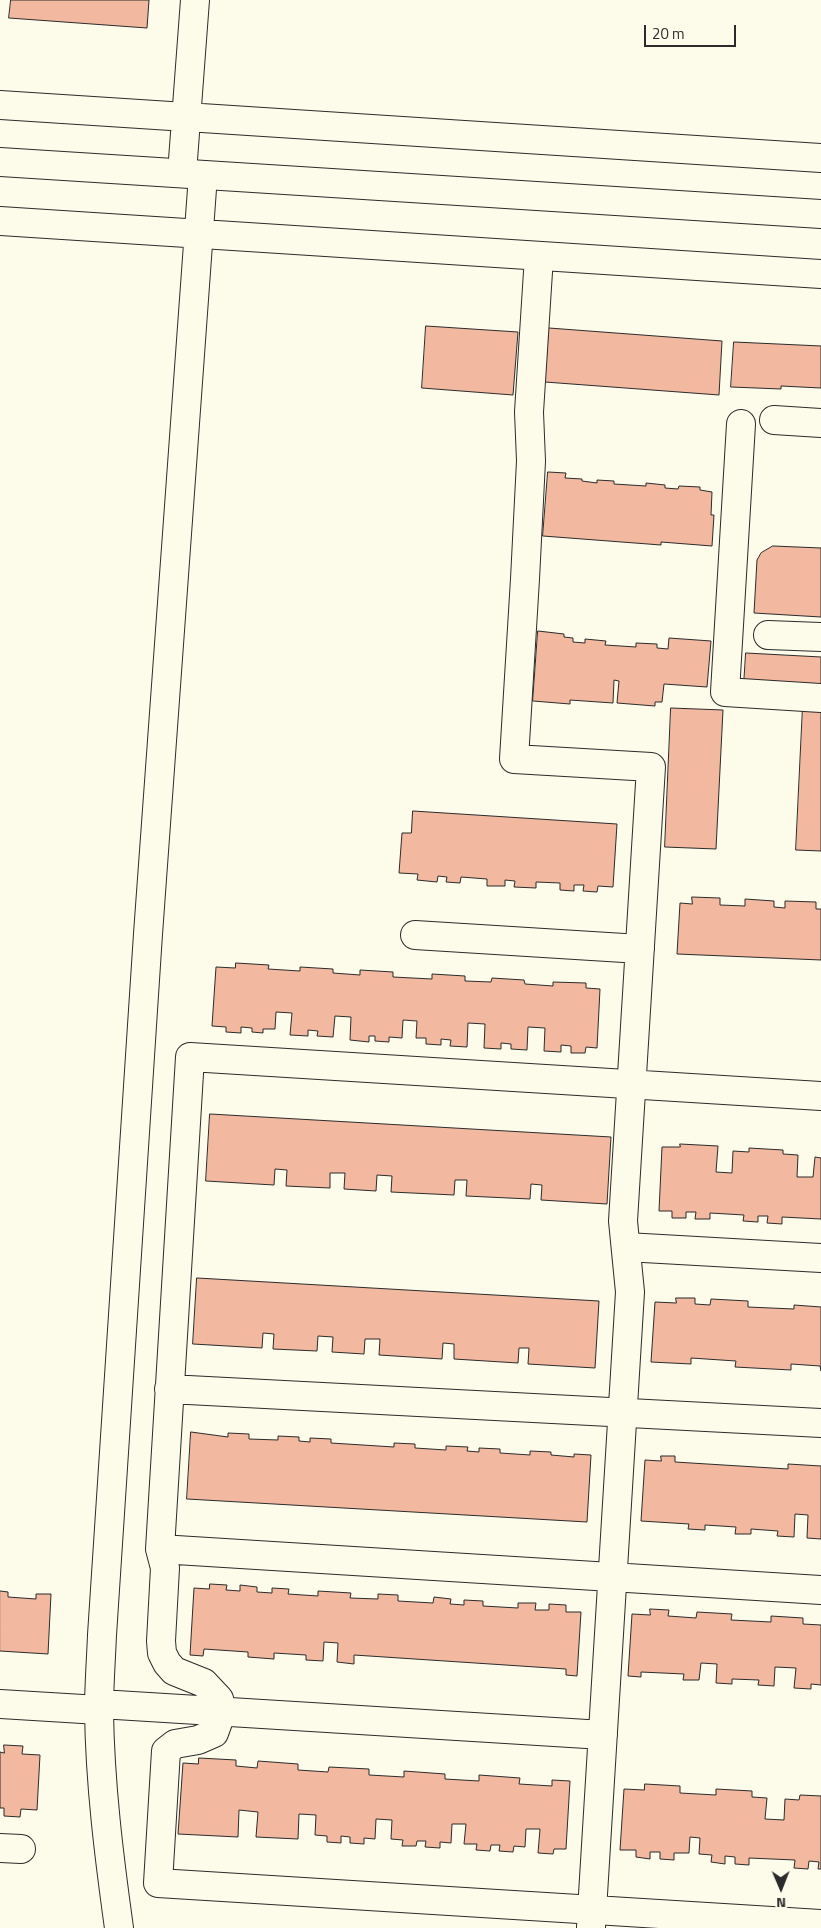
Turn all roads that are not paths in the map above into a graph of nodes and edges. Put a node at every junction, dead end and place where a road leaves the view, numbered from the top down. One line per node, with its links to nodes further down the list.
1 (195, 0): 3 (street)
2 (0, 105): 3 (street)
3 (187, 116): 4 (street); 6 (street)
4 (821, 158)
5 (0, 162): 6 (street)
6 (192, 174): 7 (street); 9 (street)
7 (821, 214)
8 (0, 221): 9 (street)
9 (198, 234): 10 (street); 31 (street)
10 (539, 256): 11 (street); 19 (street)
11 (821, 274)
12 (774, 420): 13 (street)
13 (821, 423)
14 (740, 424): 17 (street)
15 (768, 635): 16 (street)
16 (821, 637)
17 (821, 698)
18 (415, 935): 19 (street)
19 (640, 949): 20 (street)
20 (631, 1084): 21 (street); 22 (street); 24 (street)
21 (821, 1096)
22 (626, 1247): 23 (street); 25 (street)
23 (821, 1258)
24 (169, 1389): 25 (street); 27 (street)
25 (623, 1412): 26 (street); 28 (street)
26 (821, 1423)
27 (160, 1549): 28 (street); 32 (street)
28 (612, 1577): 29 (street); 33 (street)
29 (821, 1590)
30 (0, 1704): 31 (street)
31 (100, 1707): 32 (street); 36 (street)
32 (222, 1711): 33 (street); 34 (street)
33 (603, 1735): 34 (street)
34 (591, 1919): 35 (street)
35 (821, 1924)
36 (119, 1928)

